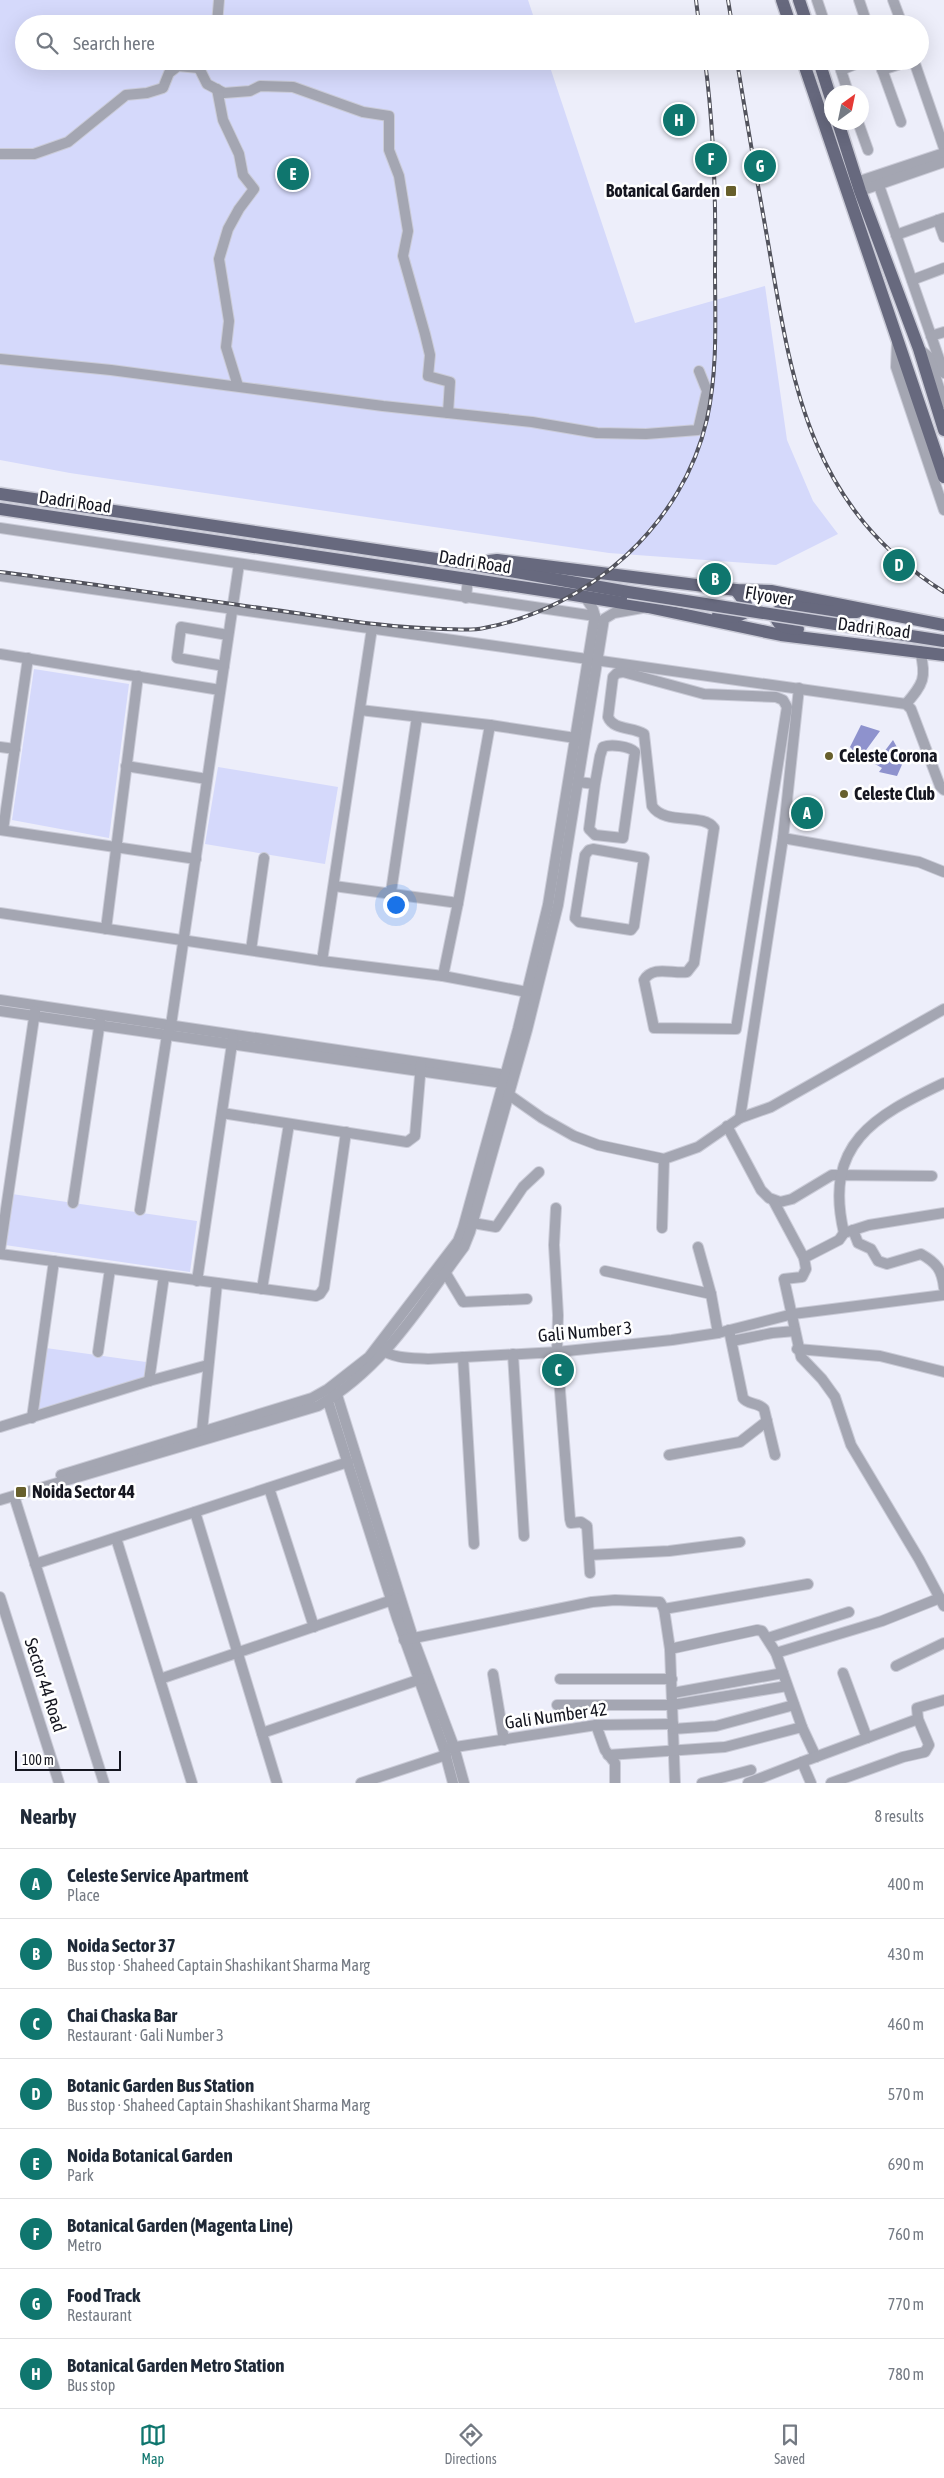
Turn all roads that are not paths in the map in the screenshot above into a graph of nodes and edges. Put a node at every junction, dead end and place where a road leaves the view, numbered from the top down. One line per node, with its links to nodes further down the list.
1 (219, 0): 7 (street)
2 (782, 0): 8 (main road)
3 (799, 0): 9 (main road)
4 (817, 0): 10 (street)
5 (859, 0): 11 (street)
6 (894, 0): 12 (street)
7 (218, 15)
8 (787, 15)
9 (803, 15)
10 (822, 15)
11 (863, 15)
12 (899, 15)
13 (172, 70): 29 (street)
14 (203, 70): 22 (street)
15 (806, 70): 40 (main road)
16 (821, 70): 20 (main road)
17 (840, 70): 21 (street)
18 (882, 70): 23 (street)
19 (917, 70): 26 (street)
20 (826, 85)
21 (846, 85)
22 (217, 90): 46 (street); 48 (street)
23 (901, 122)
24 (841, 130): 32 (main road)
25 (861, 130): 27 (street)
26 (944, 148)
27 (868, 150)
28 (944, 153): 31 (street)
29 (0, 154)
30 (944, 162): 31 (street)
31 (877, 181): 32 (street); 34 (street)
32 (859, 187): 42 (main road)
33 (941, 219): 34 (street); 35 (street)
34 (896, 235): 37 (street)
35 (944, 237)
36 (944, 268): 37 (street)
37 (912, 280): 41 (street)
38 (878, 312): 40 (main road)
39 (944, 332): 41 (street)
40 (896, 333): 50 (main road); 53 (street)
41 (931, 336): 45 (street)
42 (919, 349): 47 (street); 49 (main road)
43 (0, 358): 46 (street)
44 (698, 371): 48 (street)
45 (944, 373)
46 (238, 386): 48 (street)
47 (944, 403)
48 (448, 413)
49 (944, 430)
50 (944, 477)
51 (0, 494): 56 (main road, Dadri Road)
52 (0, 509): 58 (main road, Dadri Road)
53 (944, 510)
54 (0, 528): 55 (street)
55 (239, 564): 61 (street); 63 (street)
56 (470, 564): 59 (main road); 71 (main road, Flyover, bridge)
57 (0, 576): 63 (street)
58 (468, 578): 60 (main road, Dadri Road); 61 (street)
59 (736, 590): 64 (main road); 66 (main road)
60 (585, 596): 62 (main road, Dadri Road); 65 (street)
61 (466, 598): 65 (street)
62 (648, 607): 66 (main road, Dadri Road); 76 (street)
63 (232, 609): 68 (street); 69 (street)
64 (882, 613): 67 (main road); 70 (main road)
65 (595, 616): 76 (street)
66 (694, 618): 70 (main road, Dadri Road)
67 (940, 622)
68 (372, 628): 76 (street); 86 (street)
69 (228, 635): 77 (street); 77 (street)
70 (833, 640): 72 (main road, Dadri Road)
71 (944, 641)
72 (920, 651): 74 (main road, Dadri Road); 85 (street)
73 (0, 654): 75 (street)
74 (944, 655)
75 (28, 658): 78 (street); 91 (street)
76 (594, 660): 79 (street); 89 (street)
77 (224, 666): 82 (street)
78 (138, 676): 82 (street); 92 (street)
79 (706, 676): 80 (street); 83 (street)
80 (721, 678): 81 (street); 84 (street)
81 (799, 688): 85 (street); 98 (street)
82 (220, 690): 93 (street)
83 (704, 694): 84 (street); 84 (street)
84 (720, 694)
85 (906, 704): 96 (street)
86 (360, 710): 87 (street); 105 (street)
87 (417, 717): 88 (street); 106 (street)
88 (490, 725): 89 (street); 107 (street)
89 (581, 739): 94 (street); 114 (street)
90 (0, 747): 91 (street)
91 (15, 749): 97 (street)
92 (126, 766): 93 (street); 99 (street)
93 (207, 779): 103 (street)
94 (578, 782): 95 (street); 100 (street)
95 (595, 784): 95 (street)
96 (944, 790)
97 (1, 830): 99 (street)
98 (782, 838): 104 (street); 126 (street)
99 (116, 847): 103 (street); 109 (street)
100 (567, 852): 101 (street); 124 (street)
101 (585, 855): 101 (street)
102 (264, 858): 111 (street)
103 (196, 859): 110 (street)
104 (944, 872)
105 (334, 886): 106 (street); 112 (street)
106 (391, 892): 107 (street)
107 (458, 903): 113 (street)
108 (0, 913): 109 (street)
109 (106, 929): 110 (street)
110 (184, 940): 111 (street); 120 (street)
111 (251, 950): 112 (street)
112 (322, 961): 113 (street)
113 (443, 976): 114 (street)
114 (527, 992): 124 (street)
115 (0, 1000): 118 (street)
116 (944, 1009): 126 (street)
117 (0, 1011): 118 (street)
118 (35, 1011): 119 (street); 143 (street)
119 (101, 1020): 120 (street); 135 (street)
120 (169, 1030): 121 (street); 137 (street)
121 (233, 1039): 122 (street); 125 (street)
122 (421, 1066): 124 (street); 129 (street)
123 (944, 1083): 132 (street)
124 (505, 1086): 130 (street); 139 (street); 163 (street)
125 (222, 1113): 127 (street); 151 (street)
126 (740, 1118): 128 (street)
127 (288, 1124): 129 (street); 154 (street)
128 (727, 1126): 130 (street); 134 (street)
129 (346, 1132): 154 (street)
130 (664, 1159): 140 (street)
131 (539, 1172): 139 (street)
132 (841, 1174): 133 (street); 134 (street); 141 (street)
133 (932, 1176)
134 (773, 1200): 145 (street)
135 (73, 1203)
136 (556, 1208): 166 (street)
137 (140, 1210)
138 (944, 1213): 141 (street)
139 (473, 1223): 149 (street)
140 (662, 1228)
141 (848, 1231): 145 (street); 153 (street)
142 (698, 1247): 155 (street)
143 (0, 1250)
144 (0, 1254): 146 (street)
145 (804, 1258): 158 (street)
146 (54, 1261): 147 (street); 173 (street)
147 (110, 1269): 150 (street); 165 (street)
148 (605, 1271): 155 (street)
149 (445, 1272): 157 (street); 163 (street)
150 (164, 1276): 151 (street); 171 (street)
151 (196, 1281): 152 (street)
152 (217, 1283): 154 (street); 169 (street)
153 (944, 1288)
154 (262, 1290)
155 (711, 1294): 161 (street)
156 (944, 1295): 158 (street, Gali Number 3)
157 (527, 1298)
158 (793, 1314): 159 (street, Gali Number 3); 160 (street)
159 (729, 1330): 161 (street, Gali Number 3); 162 (street)
160 (795, 1331): 162 (street); 164 (street)
161 (718, 1333): 166 (street, Gali Number 3)
162 (732, 1341): 174 (street)
163 (382, 1349): 168 (street, Gali Number 3); 172 (street); 176 (street)
164 (798, 1349): 170 (street); 195 (street)
165 (98, 1352)
166 (557, 1352): 167 (street, Gali Number 3); 189 (street)
167 (513, 1354): 168 (street, Gali Number 3); 185 (street)
168 (463, 1357): 188 (street)
169 (208, 1365): 171 (street); 176 (street)
170 (944, 1372)
171 (149, 1381): 173 (street)
172 (333, 1398): 179 (street); 182 (street); 194 (street)
173 (32, 1418): 175 (street)
174 (767, 1421): 177 (street); 178 (street)
175 (0, 1427)
176 (202, 1432): 181 (street)
177 (668, 1455)
178 (776, 1455)
179 (348, 1462): 180 (street); 194 (street)
180 (269, 1488): 184 (street); 198 (street)
181 (0, 1493)
182 (14, 1496): 183 (street); 190 (street)
183 (0, 1500)
184 (195, 1512): 186 (street); 203 (street)
185 (524, 1536)
186 (116, 1538): 190 (street); 210 (street)
187 (740, 1542): 189 (street)
188 (474, 1544)
189 (589, 1555): 191 (street)
190 (35, 1564): 233 (street)
191 (590, 1572)
192 (808, 1584): 196 (street)
193 (0, 1597): 232 (street, Sector 44 Road)
194 (396, 1599): 198 (street); 200 (street)
195 (942, 1602): 204 (street)
196 (664, 1609): 200 (street); 202 (street)
197 (849, 1612): 199 (street)
198 (314, 1627): 203 (street)
199 (768, 1638): 202 (street); 204 (street)
200 (409, 1639): 211 (street)
201 (944, 1643): 205 (street)
202 (670, 1649): 209 (street)
203 (238, 1653): 210 (street); 223 (street)
204 (776, 1653): 206 (street)
205 (896, 1666)
206 (783, 1672): 213 (street); 214 (street)
207 (843, 1673): 224 (street)
208 (493, 1674): 225 (street)
209 (672, 1678): 212 (street); 214 (street)
210 (160, 1679): 234 (street)
211 (423, 1679): 223 (street); 226 (street)
212 (560, 1679)
213 (787, 1686): 217 (street); 218 (street)
214 (673, 1693): 217 (street)
215 (944, 1700): 219 (street)
216 (557, 1705): 217 (street)
217 (672, 1705): 221 (street)
218 (794, 1705): 221 (street, Gali Number 42); 222 (street)
219 (918, 1718): 224 (street); 244 (street)
220 (596, 1725): 221 (street, Gali Number 42); 225 (street, Gali Number 42); 228 (street)
221 (673, 1726): 227 (street)
222 (802, 1728): 227 (street); 229 (street)
223 (262, 1733): 235 (street)
224 (867, 1738): 229 (street)
225 (504, 1740): 226 (street, Gali Number 42)
226 (448, 1751): 236 (street, Gali Number 42); 237 (street); 238 (street)
227 (673, 1751): 228 (street); 240 (street)
228 (608, 1755): 239 (street)
229 (816, 1757): 230 (street)
230 (802, 1762): 242 (street); 243 (street)
231 (751, 1770): 241 (street)
232 (59, 1783)
233 (104, 1783)
234 (192, 1783)
235 (277, 1783)
236 (361, 1783)
237 (454, 1783)
238 (464, 1783)
239 (615, 1783)
240 (675, 1783)
241 (702, 1783)
242 (748, 1783)
243 (811, 1783)
244 (831, 1783)

